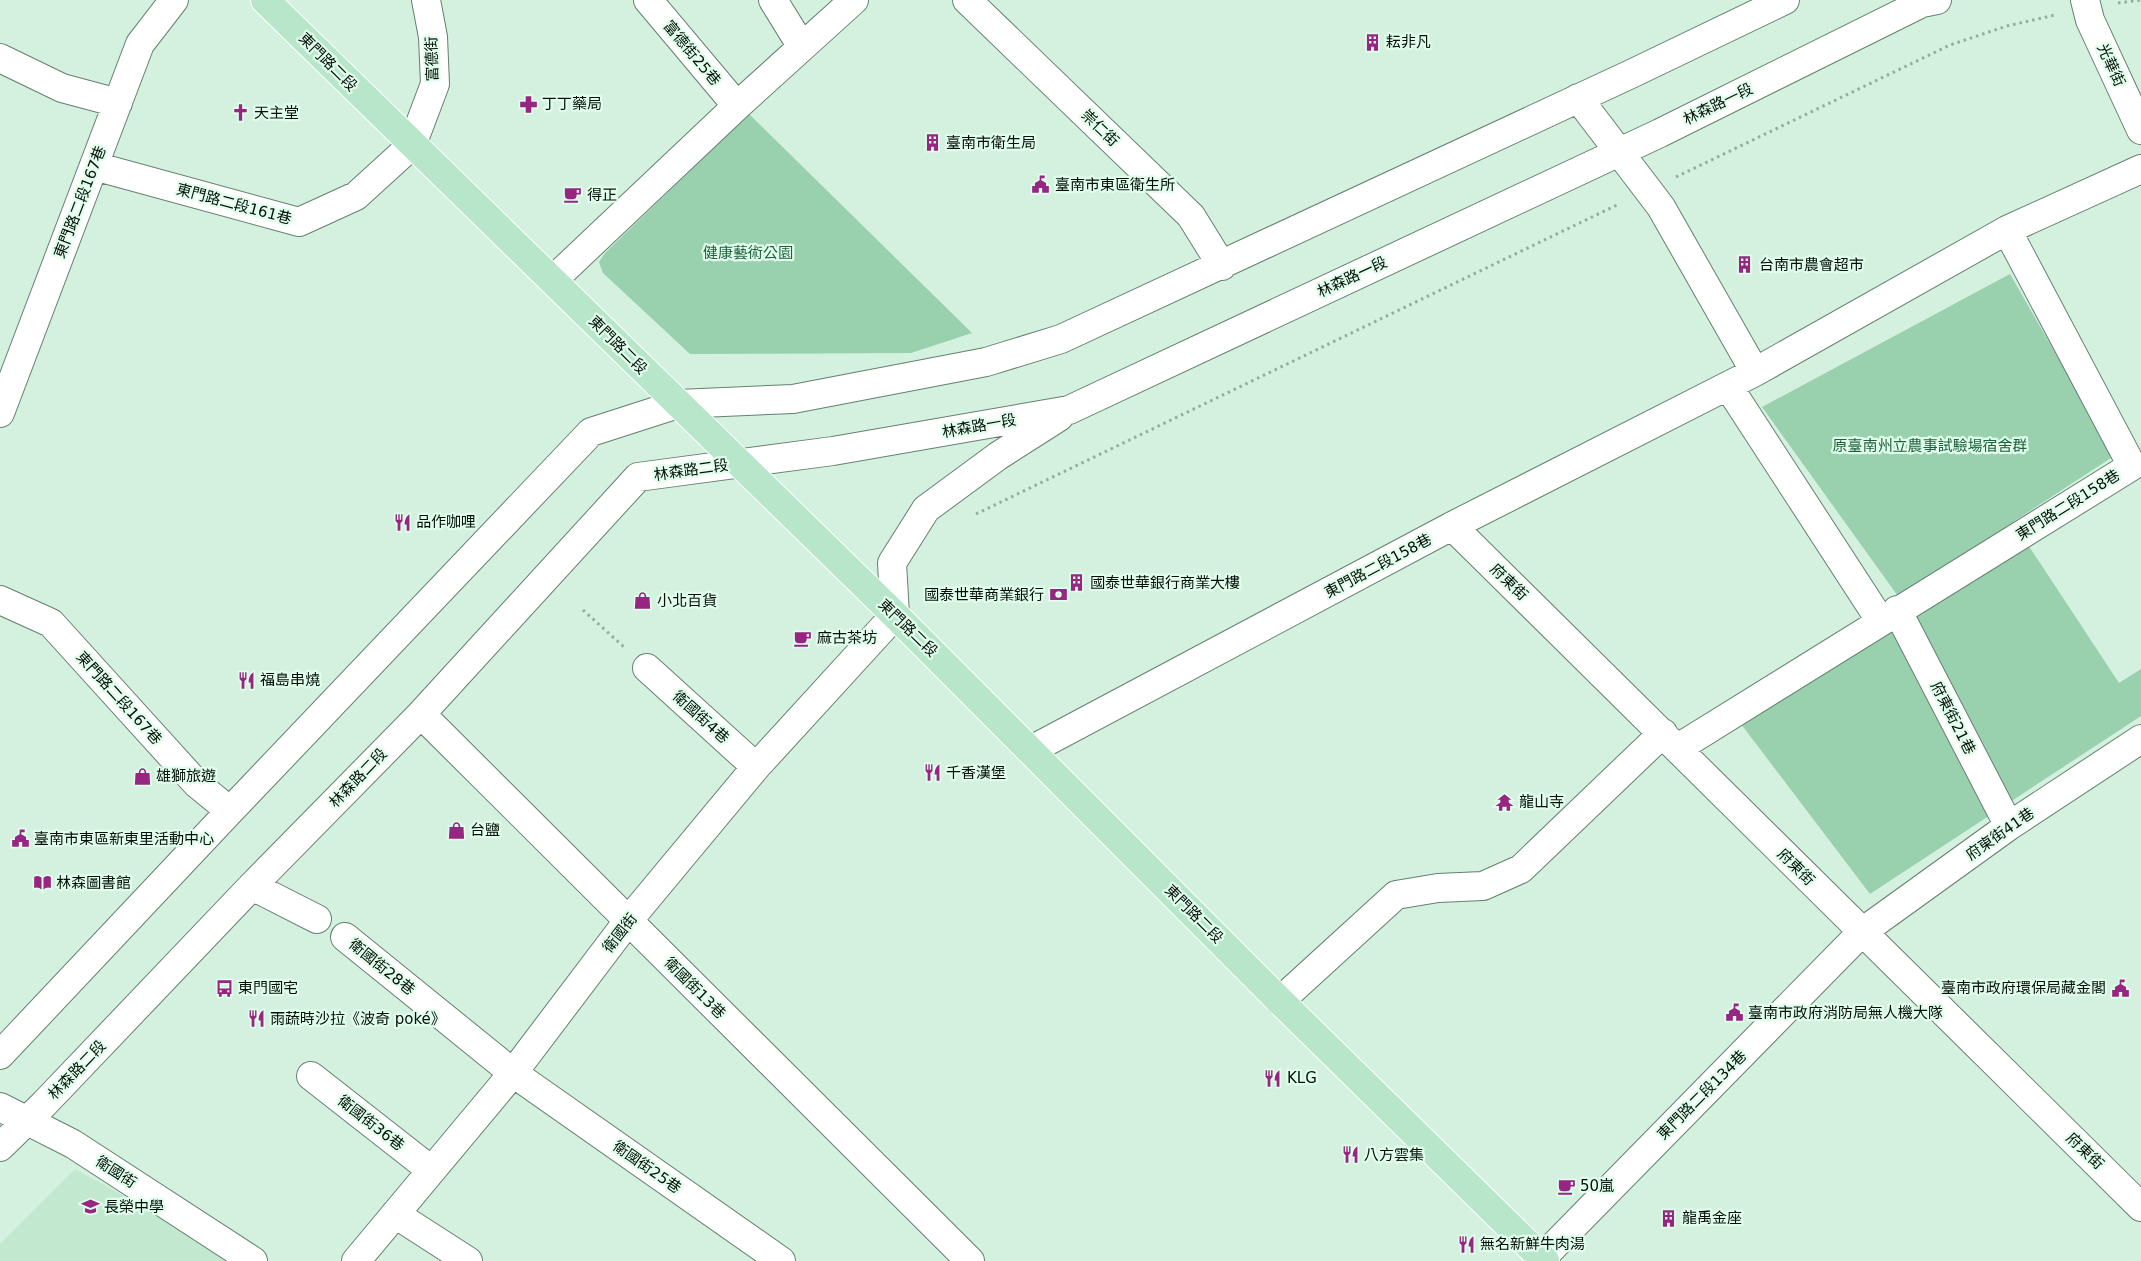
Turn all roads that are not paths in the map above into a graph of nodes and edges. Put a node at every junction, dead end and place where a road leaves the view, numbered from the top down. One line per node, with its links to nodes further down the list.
1 (174, 0): 14 (street, 東門路二段167巷)
2 (266, 0): 17 (main road, 東門路二段)
3 (426, 0): 17 (street, 富德街)
4 (648, 0): 15 (street, 富德街25巷)
5 (773, 0): 11 (street)
6 (854, 0): 11 (street)
7 (967, 0): 22 (street, 崇仁街)
8 (1785, 0): 13 (street)
9 (1937, 0): 18 (street, 林森路一段)
10 (2086, 3): 16 (street, 光華街)
11 (802, 47): 15 (street)
12 (0, 58): 14 (street)
13 (1578, 98): 18 (street); 22 (street)
14 (118, 103): 19 (street, 東門路二段167巷)
15 (736, 106): 23 (street)
16 (2141, 130)
17 (412, 145): 19 (street, 東門路二段161巷); 23 (main road, 東門路二段)
18 (1619, 151): 24 (street); 28 (street, 林森路一段)
19 (94, 166): 26 (street, 東門路二段167巷)
20 (2141, 170): 21 (street, 東門路二段158巷)
21 (2007, 230): 24 (street, 東門路二段158巷); 33 (street, 東門路二段158巷)
22 (1222, 266): 27 (street)
23 (553, 280): 27 (main road, 東門路二段)
24 (1755, 372): 25 (street, 東門路二段158巷)
25 (1728, 386): 30 (street, 東門路二段158巷); 33 (street)
26 (3, 396)
27 (678, 404): 29 (main road, 東門路二段); 40 (street)
28 (1069, 410): 29 (street, 林森路一段); 32 (street)
29 (739, 463): 32 (main road, 東門路二段); 35 (street, 林森路二段)
30 (1452, 526): 37 (street, 府東街); 38 (street, 東門路二段158巷)
31 (0, 600): 40 (street, 東門路二段167巷)
32 (895, 615): 38 (main road, 東門路二段); 39 (street, 衛國街)
33 (1889, 615): 37 (street, 東門路二段158巷); 41 (street, 府東街21巷)
34 (647, 668): 39 (street, 衛國街4巷)
35 (421, 714): 42 (street, 林森路二段); 44 (street, 衛國街13巷)
36 (2141, 739): 41 (street, 府東街41巷)
37 (1670, 740): 45 (street, 府東街); 47 (street, 東門路二段158巷)
38 (1031, 750): 47 (main road, 東門路二段)
39 (756, 767): 44 (street, 衛國街)
40 (230, 810): 48 (street)
41 (2009, 826): 45 (street, 府東街41巷)
42 (252, 886): 43 (street); 52 (street, 林森路二段)
43 (318, 919)
44 (628, 921): 49 (street, 衛國街); 62 (street, 衛國街13巷)
45 (1862, 932): 55 (street, 府東街); 57 (street, 東門路二段134巷)
46 (345, 937): 49 (street, 衛國街28巷)
47 (1280, 1001): 57 (main road, 東門路二段)
48 (0, 1055)
49 (513, 1073): 54 (street, 衛國街); 61 (street, 衛國街25巷)
50 (311, 1076): 54 (street, 衛國街36巷)
51 (0, 1107): 52 (street, 衛國街)
52 (26, 1122): 53 (street, 林森路二段); 58 (street, 衛國街)
53 (0, 1147)
54 (432, 1170): 56 (street, 衛國街)
55 (2141, 1207)
56 (395, 1214): 59 (street, 衛國街); 60 (street)
57 (1542, 1260)
58 (253, 1261)
59 (356, 1261)
60 (468, 1261)
61 (780, 1261)
62 (970, 1261)

